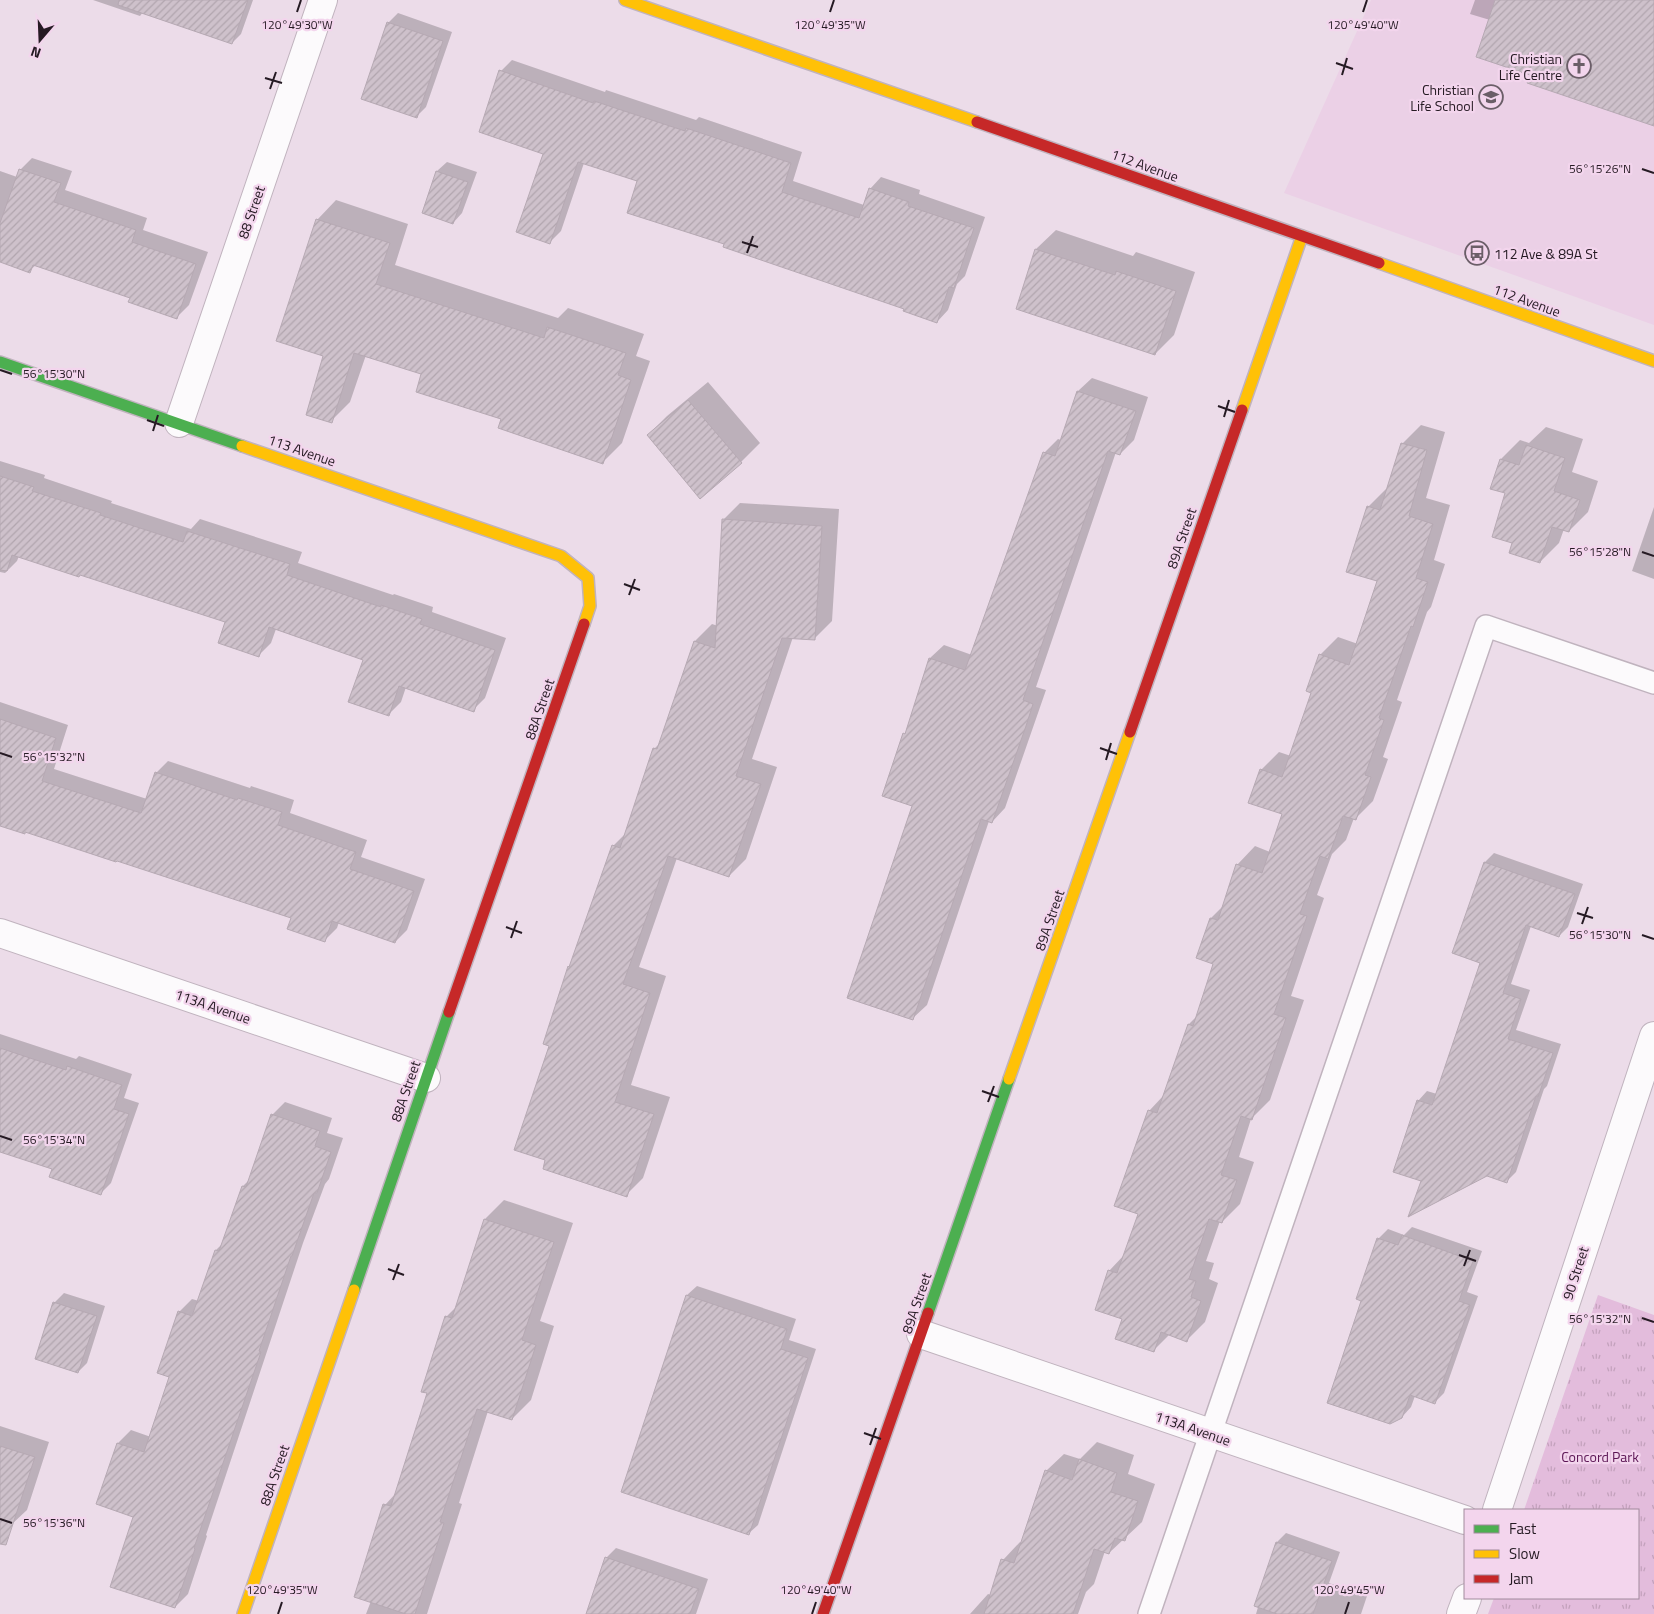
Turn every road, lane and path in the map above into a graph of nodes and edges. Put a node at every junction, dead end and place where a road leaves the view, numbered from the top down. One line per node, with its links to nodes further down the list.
1 (323, 0): 6 (street, 88 Street)
2 (625, 0): 3 (street, 112 Avenue)
3 (1302, 236): 4 (street, 112 Avenue); 12 (street, 89A Street)
4 (1654, 361)
5 (0, 362): 6 (street, 113 Avenue)
6 (179, 423): 7 (street, 113 Avenue)
7 (588, 578): 11 (street, 88A Street)
8 (1654, 683): 13 (lane)
9 (0, 933): 11 (street, 113A Avenue)
10 (1654, 1036): 14 (street, 90 Street)
11 (426, 1078): 17 (street, 88A Street)
12 (921, 1334): 13 (street, 113A Avenue); 18 (street, 89A Street)
13 (1211, 1434): 15 (street, 113A Avenue); 19 (lane)
14 (1497, 1509)
15 (1464, 1520)
16 (1467, 1599): 20 (street)
17 (243, 1614)
18 (823, 1614)
19 (1149, 1614)
20 (1461, 1614)

